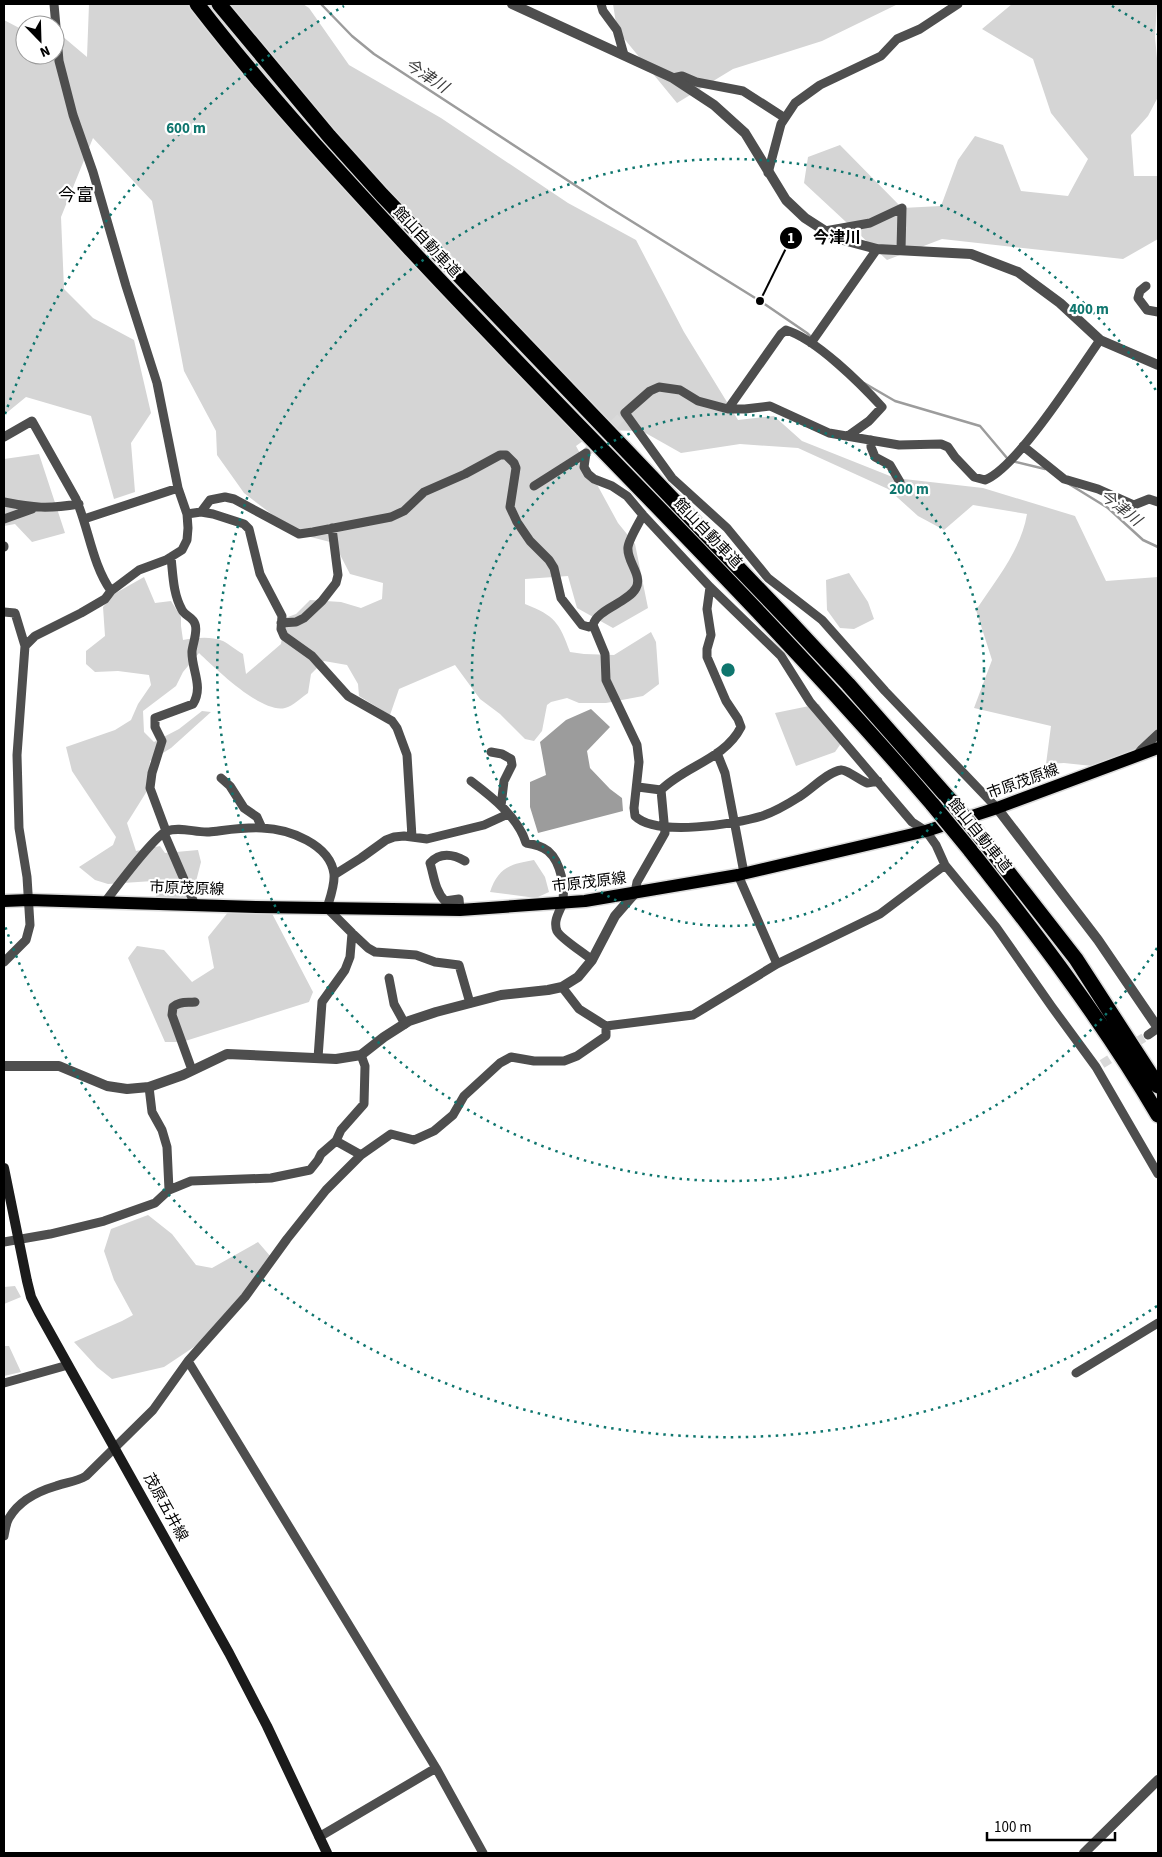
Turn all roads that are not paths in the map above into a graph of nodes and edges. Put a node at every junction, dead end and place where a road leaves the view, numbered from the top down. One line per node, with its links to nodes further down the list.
1 (54, 4): 26 (street)
2 (197, 4): 93 (highway, 館山自動車道, bridge)
3 (219, 4): 91 (highway, 館山自動車道, bridge)
4 (512, 4): 7 (street)
5 (601, 4): 7 (street)
6 (958, 4): 9 (street)
7 (624, 55): 8 (street)
8 (673, 78): 9 (street); 10 (street)
9 (785, 118): 10 (street)
10 (768, 173): 11 (street)
11 (825, 231): 12 (street); 13 (street)
12 (877, 249): 13 (street); 17 (street)
13 (901, 250): 16 (street)
14 (1146, 286): 15 (street)
15 (1158, 312)
16 (1100, 340): 18 (street); 23 (street)
17 (811, 343): 19 (street); 20 (street)
18 (1158, 365)
19 (728, 409): 20 (street); 55 (street)
20 (848, 436): 22 (street)
21 (4, 437): 29 (street)
22 (871, 440): 23 (street); 24 (street)
23 (1023, 446): 28 (street)
24 (900, 482)
25 (534, 486): 33 (street)
26 (178, 488): 32 (street); 35 (street)
27 (4, 502): 30 (street)
28 (1158, 502)
29 (78, 504): 30 (street); 35 (street)
30 (35, 508): 34 (street)
31 (201, 512): 32 (street); 36 (street); 41 (street)
32 (187, 514): 37 (street)
33 (643, 515): 38 (street); 42 (street)
34 (4, 519)
35 (84, 519): 39 (street)
36 (332, 528): 41 (street); 42 (street)
37 (172, 557): 39 (street); 61 (street)
38 (710, 587): 47 (street); 51 (street)
39 (110, 591): 43 (street)
40 (4, 612): 43 (street)
41 (281, 623): 62 (street)
42 (593, 626): 52 (street)
43 (25, 646): 68 (street)
44 (1158, 734): 48 (street)
45 (1158, 748): 48 (main road, 市原茂原線)
46 (491, 752): 54 (street)
47 (717, 753): 53 (street); 57 (street)
48 (1137, 756): 55 (main road, 市原茂原線)
49 (221, 778): 59 (street)
50 (471, 781): 54 (street)
51 (878, 781): 57 (street); 60 (street)
52 (638, 787): 53 (street); 58 (street)
53 (661, 790): 58 (street)
54 (501, 806): 56 (street)
55 (997, 808): 60 (main road, 市原茂原線); 85 (street)
56 (508, 814): 62 (street); 71 (street)
57 (734, 823): 58 (street); 65 (street)
58 (664, 826): 67 (street)
59 (262, 828): 61 (street); 66 (street)
60 (926, 831): 64 (street); 65 (main road, 市原茂原線)
61 (165, 832): 70 (street); 72 (street)
62 (412, 837): 66 (street)
63 (465, 861): 74 (street)
64 (945, 865): 78 (street); 97 (street)
65 (741, 874): 67 (main road, 市原茂原線); 78 (street)
66 (334, 875): 73 (street)
67 (635, 893): 71 (main road, 市原茂原線); 76 (street)
68 (29, 900): 69 (main road, 市原茂原線); 70 (main road, 市原茂原線); 77 (street)
69 (4, 901)
70 (105, 902): 72 (main road, 市原茂原線)
71 (562, 903): 74 (main road, 市原茂原線); 76 (street)
72 (194, 905): 73 (main road, 市原茂原線)
73 (327, 908): 74 (main road, 市原茂原線); 75 (street)
74 (460, 910)
75 (352, 932): 82 (street); 88 (street)
76 (592, 960): 80 (street)
77 (4, 962)
78 (777, 964): 84 (street)
79 (388, 978): 83 (street)
80 (562, 987): 82 (street); 84 (street)
81 (195, 1002): 90 (street)
82 (470, 1003): 83 (street)
83 (405, 1024): 87 (street)
84 (606, 1026): 95 (street)
85 (1158, 1028): 86 (street)
86 (1148, 1035)
87 (361, 1055): 88 (street); 94 (street)
88 (318, 1058): 90 (street)
89 (4, 1066): 92 (street)
90 (192, 1070): 92 (street)
91 (1158, 1086)
92 (149, 1087): 98 (street)
93 (1158, 1115)
94 (336, 1141): 95 (street); 98 (street)
95 (360, 1155): 102 (street)
96 (4, 1168): 99 (main road, 茂原五井線)
97 (1158, 1174)
98 (169, 1190): 99 (street)
99 (18, 1239): 100 (street); 103 (main road, 茂原五井線)
100 (4, 1242)
101 (1158, 1323): 104 (street)
102 (188, 1361): 106 (street); 108 (street)
103 (68, 1365): 105 (street); 106 (main road, 茂原五井線)
104 (1076, 1374)
105 (4, 1383)
106 (115, 1447): 107 (street); 110 (main road, 茂原五井線)
107 (4, 1536)
108 (436, 1768): 110 (street); 112 (street)
109 (1158, 1780): 113 (street)
110 (319, 1837): 111 (main road, 茂原五井線)
111 (327, 1853)
112 (483, 1853)
113 (1084, 1853)

